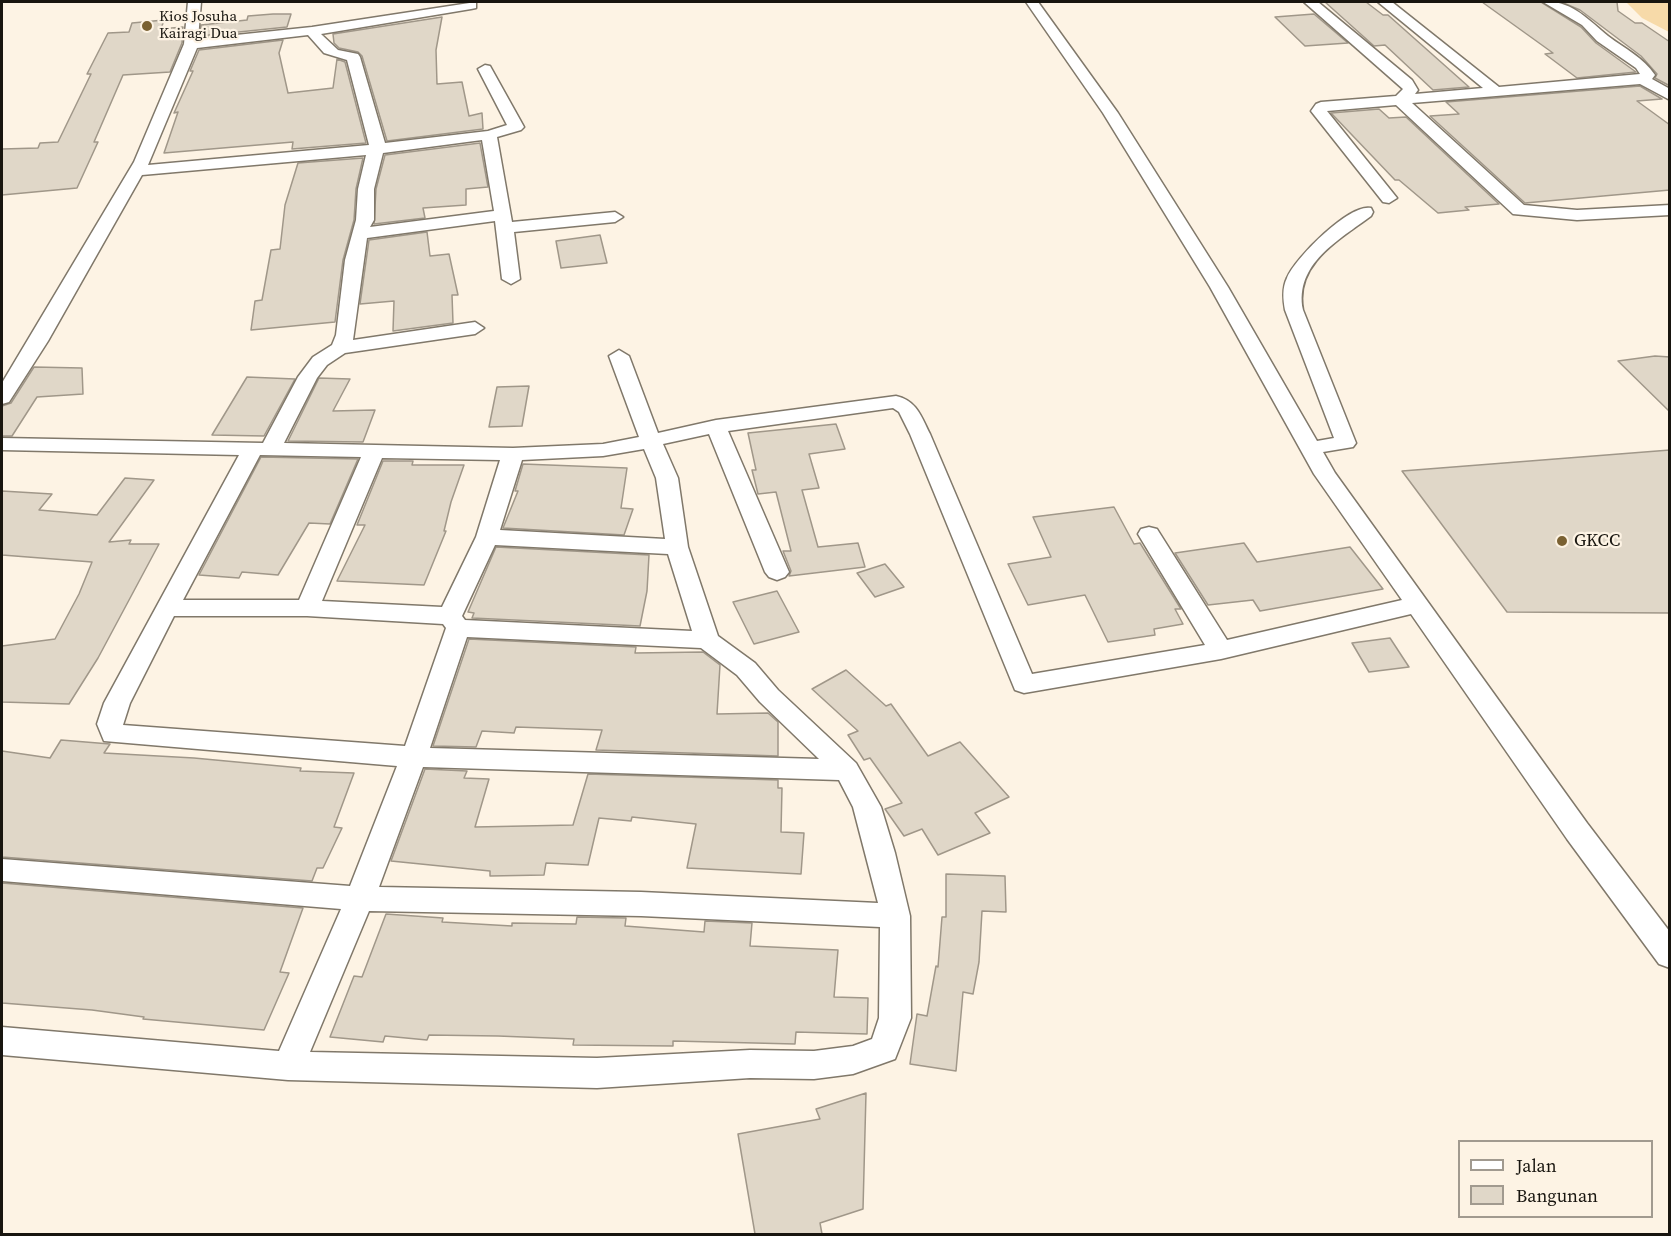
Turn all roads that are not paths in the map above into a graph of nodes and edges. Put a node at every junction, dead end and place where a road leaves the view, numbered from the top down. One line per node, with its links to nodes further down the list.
1 (194, 2): 8 (street)
2 (1032, 2): 29 (street)
3 (1311, 2): 13 (street)
4 (1384, 2): 11 (street)
5 (1550, 2): 10 (street)
6 (471, 5): 7 (street)
7 (312, 31): 8 (street); 15 (street)
8 (191, 44): 16 (street)
9 (485, 69): 14 (street)
10 (1643, 79): 11 (street); 12 (street)
11 (1496, 92): 13 (street)
12 (1670, 96)
13 (1400, 100): 17 (street); 29 (street)
14 (489, 135): 15 (street); 19 (street)
15 (374, 149): 16 (street); 20 (street)
16 (137, 171): 25 (street)
17 (1670, 210)
18 (615, 218): 19 (street)
19 (504, 221): 20 (street); 21 (street)
20 (359, 234): 23 (street)
21 (511, 279)
22 (476, 328): 23 (street)
23 (340, 348): 30 (street)
24 (619, 356): 27 (street)
25 (2, 398)
26 (716, 426): 27 (street); 36 (street); 42 (street)
27 (651, 441): 32 (street); 35 (street)
28 (2, 444): 30 (street)
29 (1309, 448): 37 (street)
30 (261, 450): 31 (street); 38 (street)
31 (375, 450): 32 (street); 39 (street)
32 (513, 454): 34 (street)
33 (1149, 534): 42 (street)
34 (487, 537): 35 (street); 40 (street)
35 (677, 548): 41 (street)
36 (777, 572)
37 (1416, 605): 42 (street); 48 (street)
38 (168, 608): 39 (street); 43 (street)
39 (307, 608): 40 (street)
40 (454, 622): 41 (street); 43 (street)
41 (707, 640): 44 (street)
42 (1221, 650)
43 (414, 757): 44 (street); 46 (street)
44 (847, 770): 47 (street)
45 (2, 870): 46 (street)
46 (360, 899): 47 (street); 50 (street)
47 (895, 916): 50 (street)
48 (1670, 955)
49 (2, 1041): 50 (street)
50 (288, 1066)

